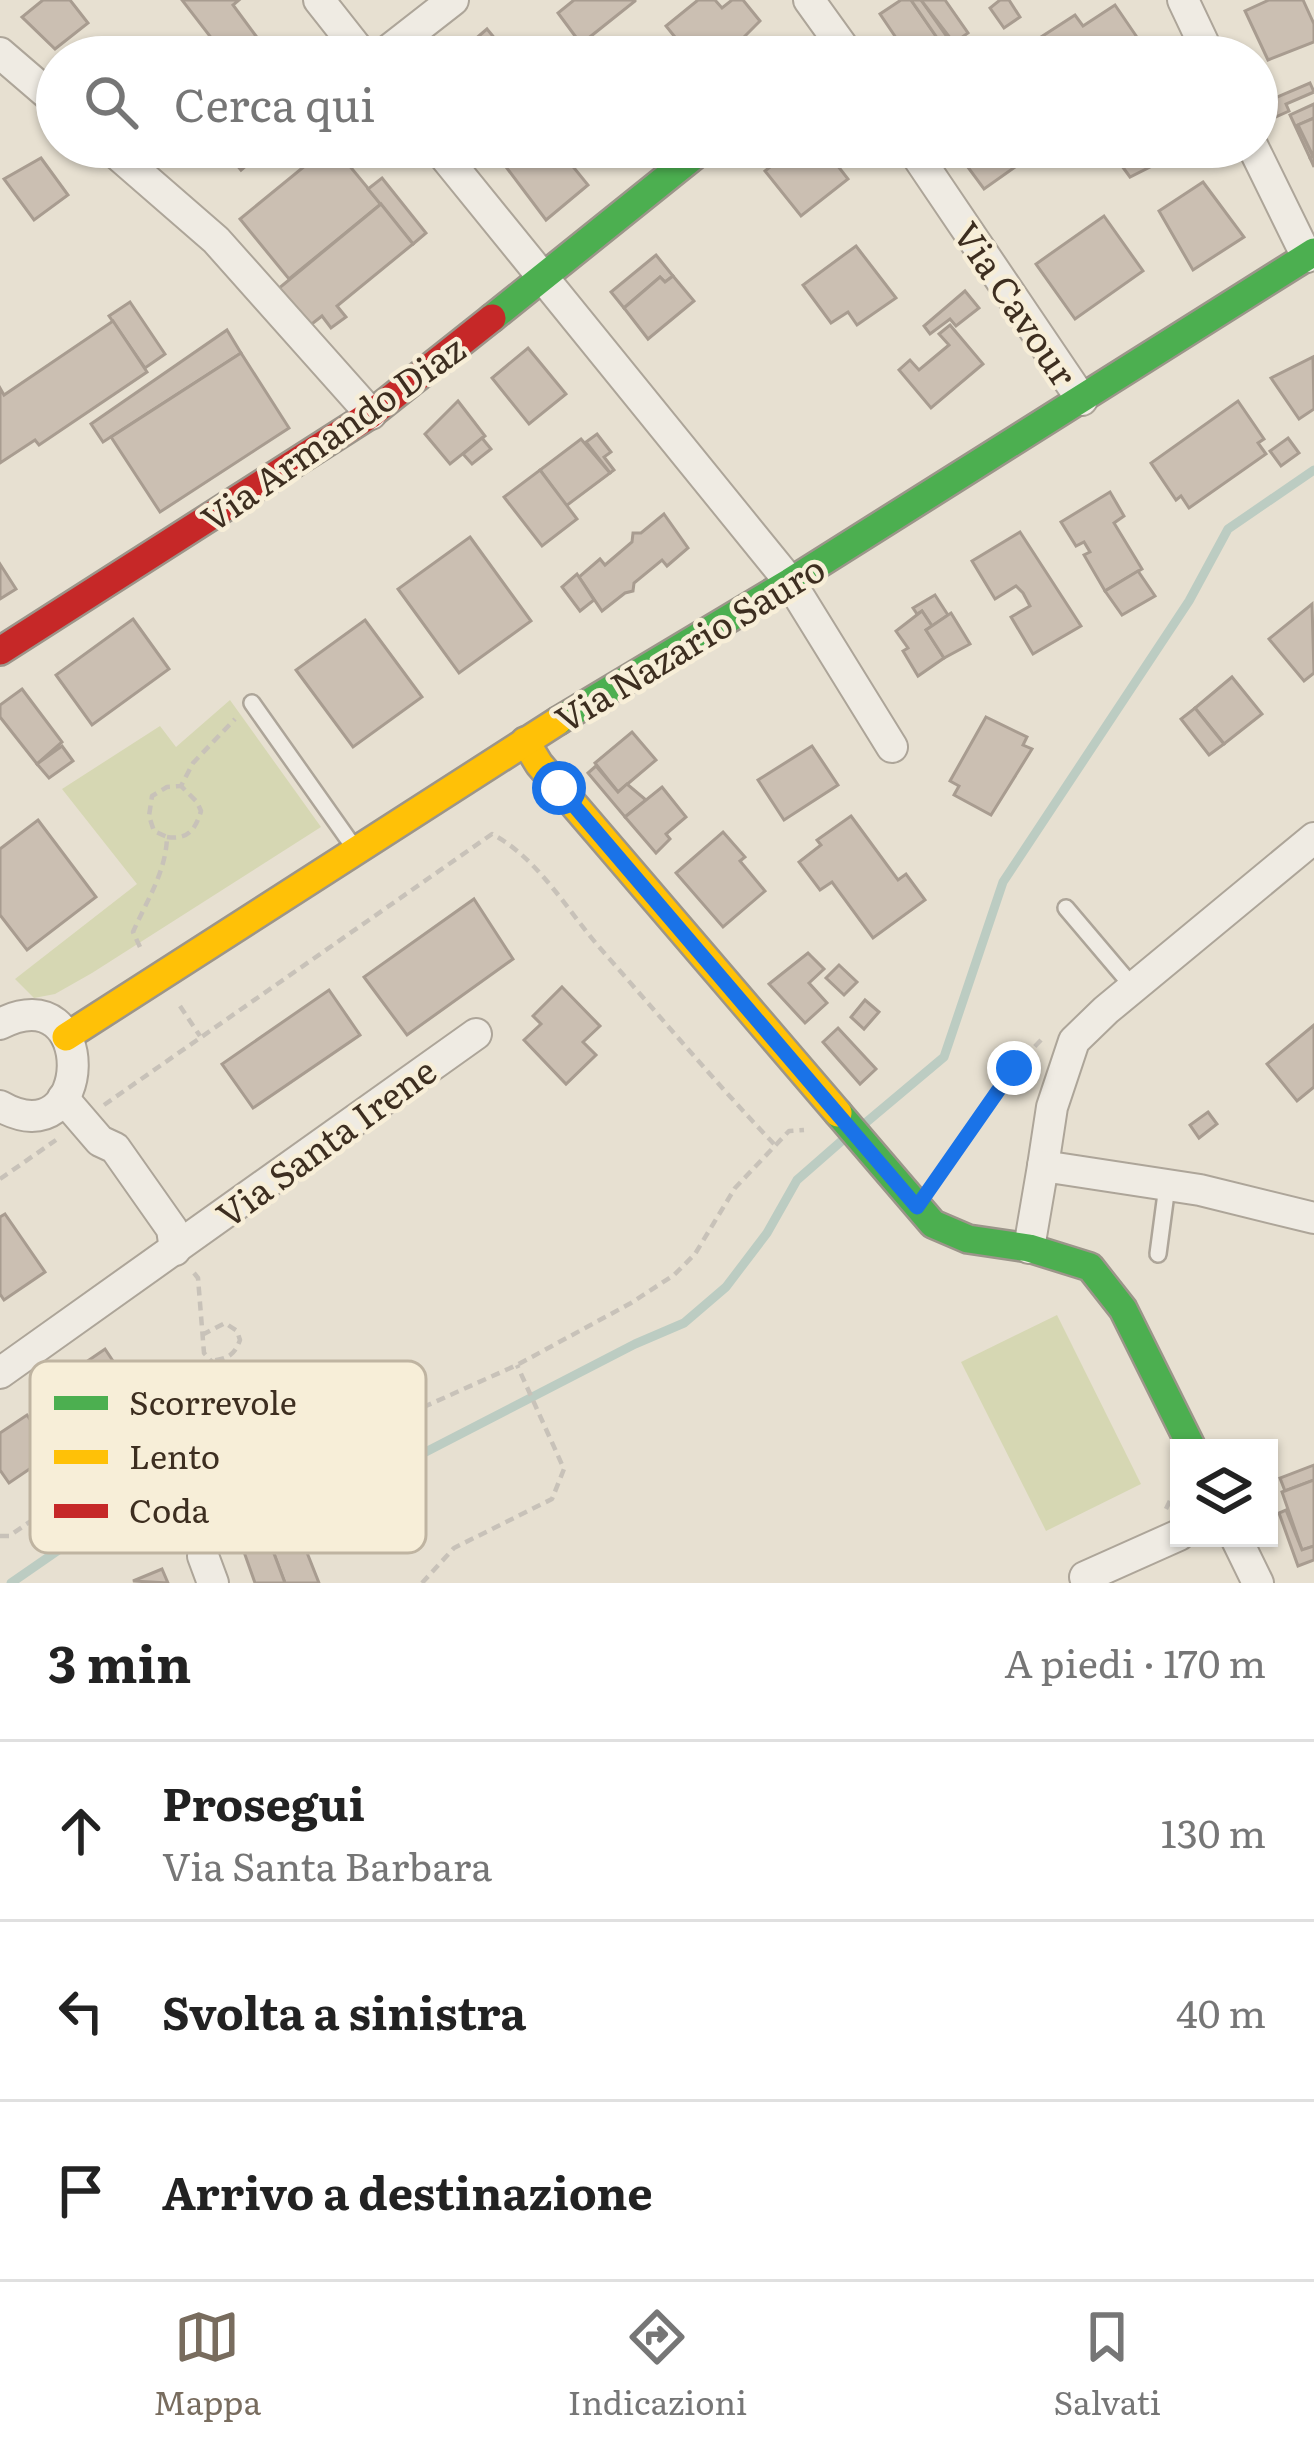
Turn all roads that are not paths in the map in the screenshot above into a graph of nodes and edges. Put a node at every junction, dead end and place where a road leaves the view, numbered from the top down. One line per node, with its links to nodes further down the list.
1 (319, 0): 5 (street)
2 (453, 0): 6 (street)
3 (809, 0): 7 (street)
4 (1183, 0): 8 (street)
5 (347, 36)
6 (407, 36)
7 (827, 36)
8 (1200, 36)
9 (0, 53): 10 (street)
10 (36, 84)
11 (133, 168): 19 (street)
12 (454, 168): 17 (street)
13 (679, 168): 17 (street, Via Armando Diaz)
14 (925, 168): 18 (street, Via Cavour)
15 (1264, 168): 16 (street)
16 (1311, 255): 18 (street, Via Nazario Sauro)
17 (544, 279): 19 (street, Via Armando Diaz); 20 (street)
18 (1082, 400): 20 (street, Via Nazario Sauro)
19 (371, 414): 21 (street, Via Armando Diaz)
20 (790, 582): 23 (street, Via Nazario Sauro); 24 (street)
21 (0, 651)
22 (252, 703): 26 (lane)
23 (525, 741): 26 (street, Via Nazario Sauro); 37 (street)
24 (892, 747)
25 (1314, 838): 28 (street)
26 (355, 849): 31 (street, Via Nazario Sauro)
27 (1066, 908): 28 (lane)
28 (1133, 987): 34 (street)
29 (4, 1011): 31 (street)
30 (476, 1034): 38 (street, Via Santa Irene)
31 (66, 1037): 32 (street)
32 (64, 1098): 33 (street); 38 (street, Via Santa Irene)
33 (2, 1115)
34 (1042, 1166): 35 (street); 37 (street)
35 (1167, 1186): 36 (street); 39 (lane)
36 (1314, 1218)
37 (1029, 1248): 41 (street)
38 (176, 1250): 40 (street, Via Santa Irene)
39 (1158, 1254)
40 (0, 1373)
41 (1188, 1439)
42 (1167, 1528): 44 (street)
43 (1240, 1547): 45 (street)
44 (1088, 1583)
45 (1258, 1583)

